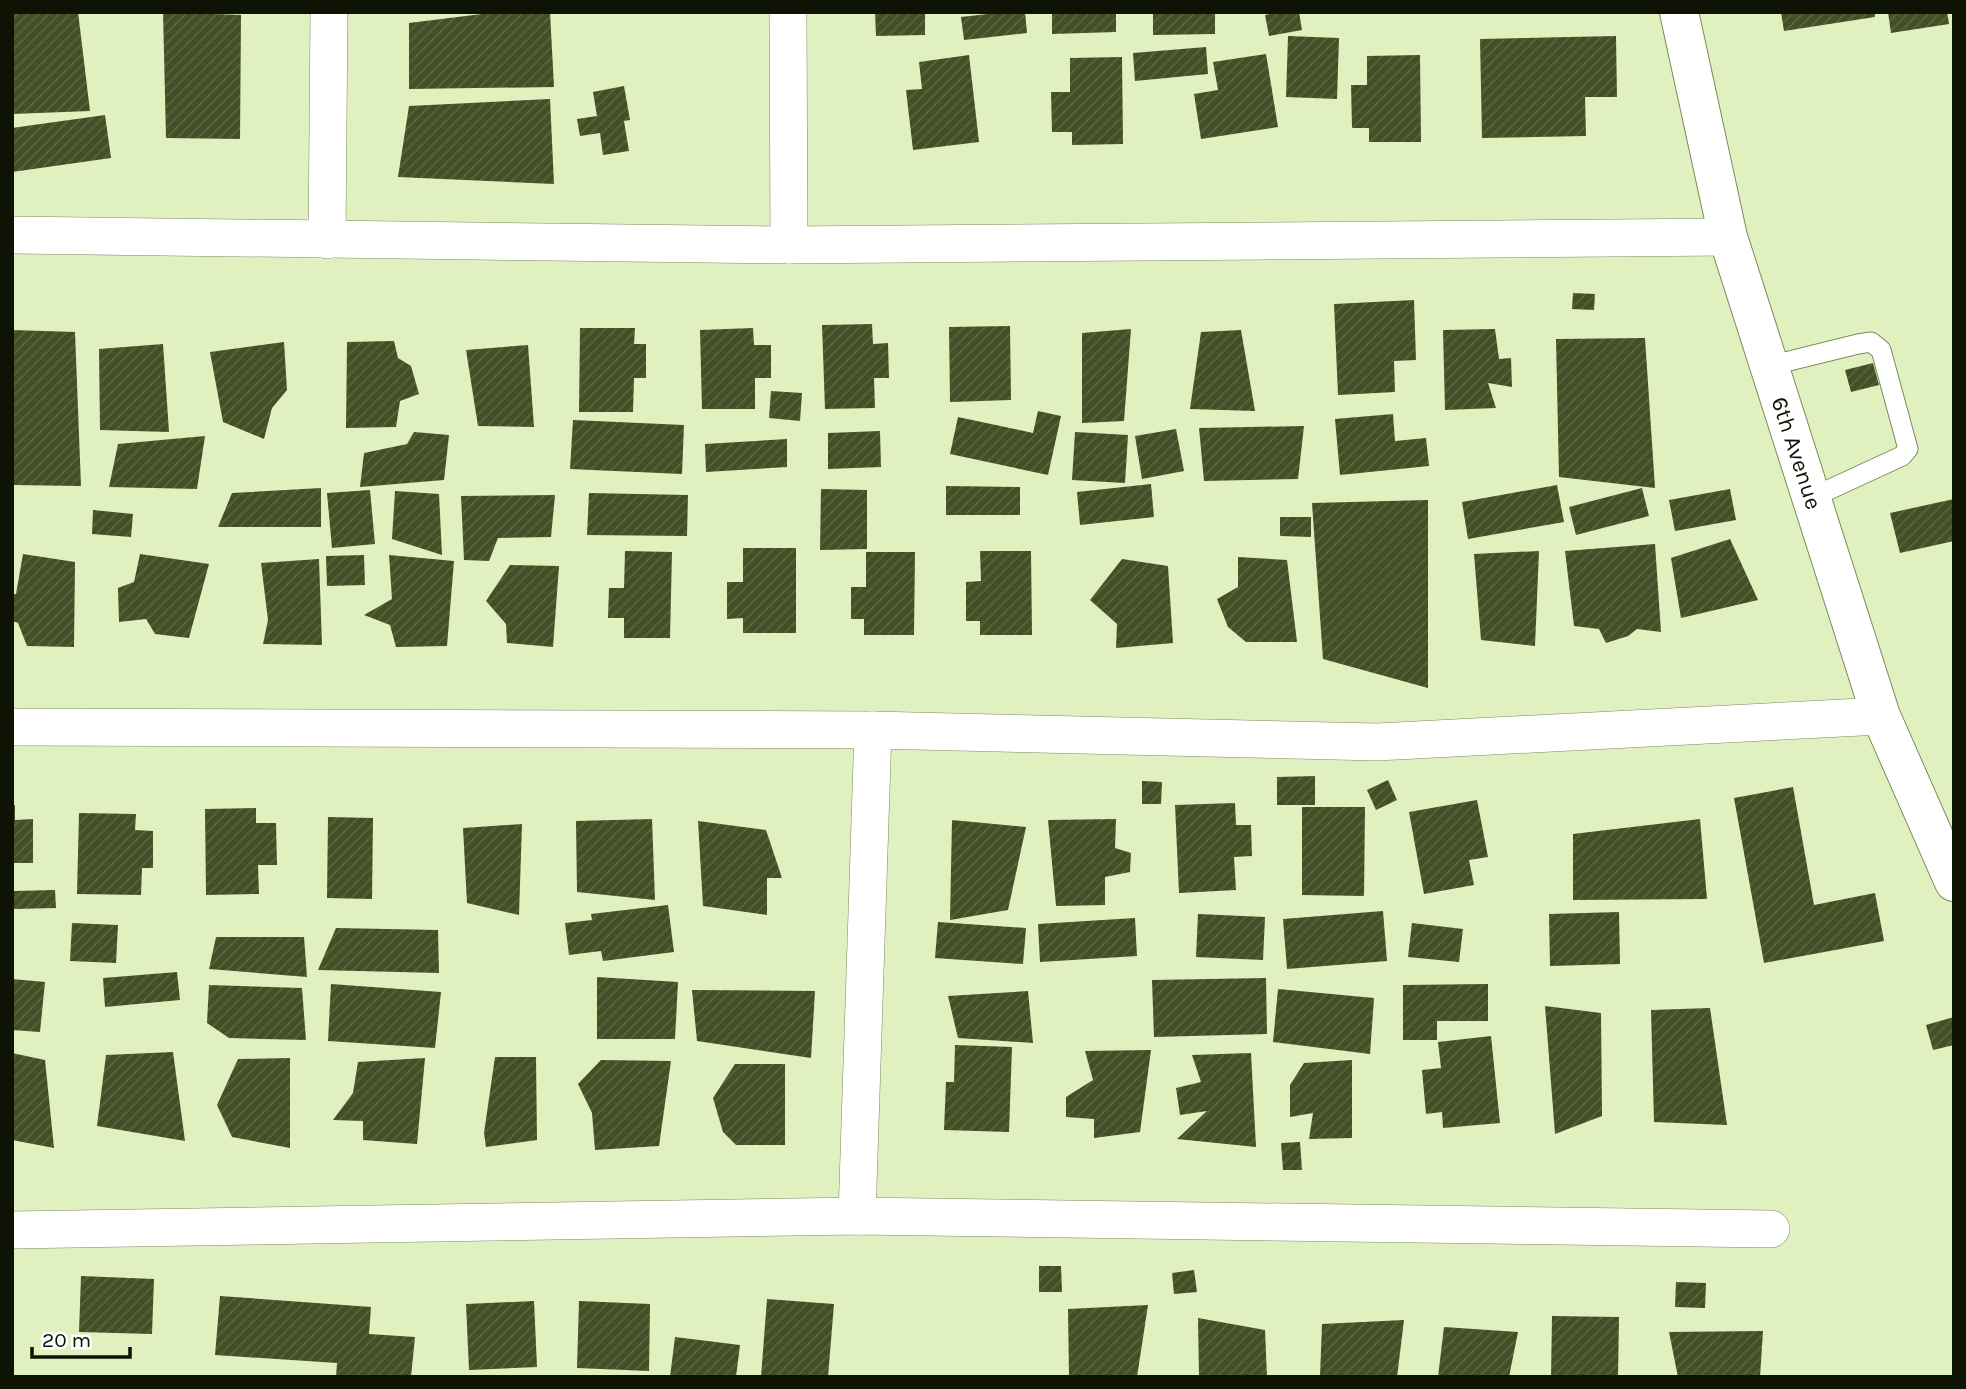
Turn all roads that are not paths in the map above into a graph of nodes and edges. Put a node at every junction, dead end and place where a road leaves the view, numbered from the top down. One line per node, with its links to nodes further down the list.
1 (328, 12): 6 (street)
2 (788, 12): 7 (street)
3 (1679, 12): 5 (street, 6th Avenue)
4 (12, 235): 6 (street)
5 (1728, 237): 7 (street); 8 (street, 6th Avenue)
6 (327, 240): 7 (street)
7 (789, 245)
8 (1769, 366): 9 (street, 6th Avenue); 9 (lane)
9 (1811, 498): 10 (street, 6th Avenue)
10 (1881, 716): 12 (street); 13 (street, 6th Avenue)
11 (12, 727): 12 (street)
12 (873, 730): 14 (street)
13 (1954, 882)
14 (857, 1216): 15 (street); 16 (street)
15 (1771, 1229)
16 (12, 1230)

